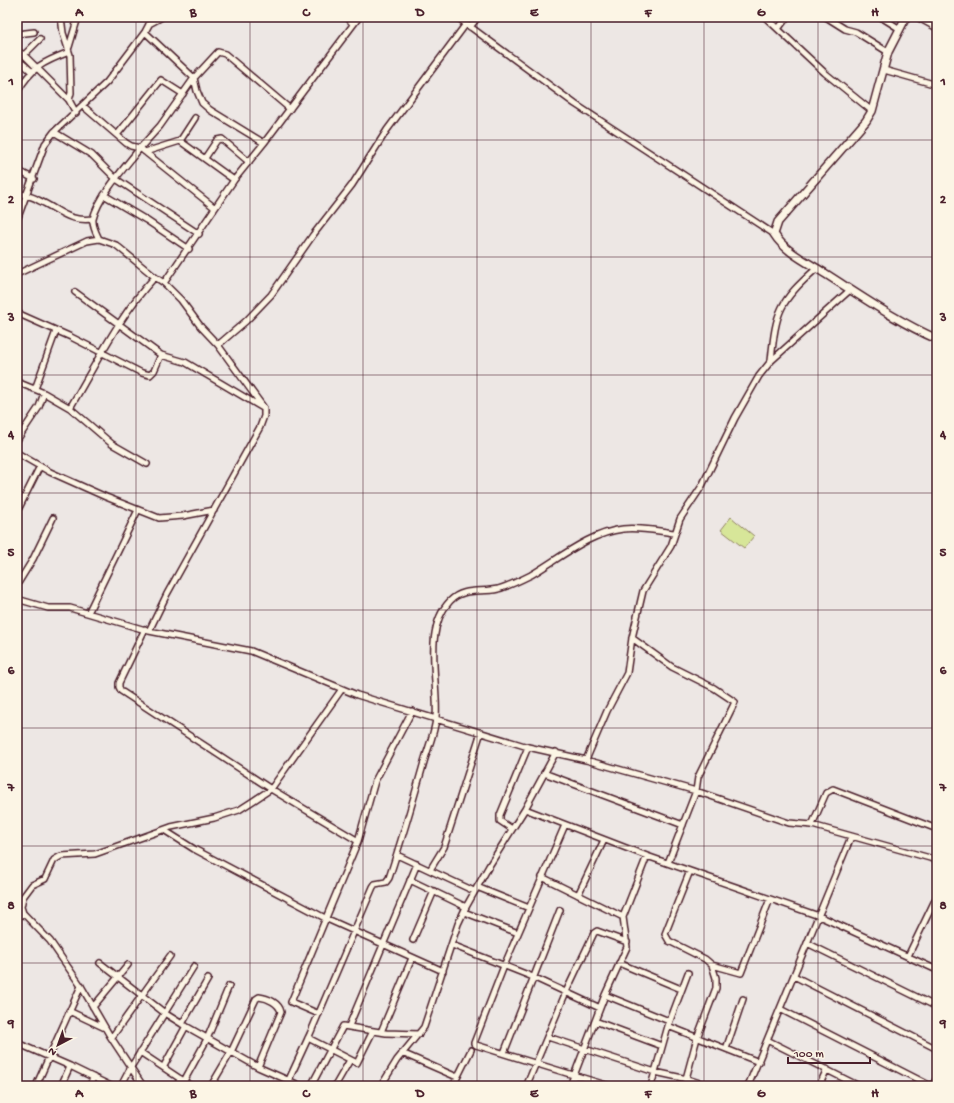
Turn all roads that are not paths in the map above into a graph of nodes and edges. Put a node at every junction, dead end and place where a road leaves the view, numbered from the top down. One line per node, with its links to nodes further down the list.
1 (61, 17): 25 (street)
2 (78, 17): 25 (street)
3 (153, 17): 15 (street)
4 (162, 17): 15 (street)
5 (347, 17): 16 (street)
6 (359, 17): 16 (street)
7 (457, 17): 17 (street)
8 (478, 17): 17 (street)
9 (765, 17): 19 (street)
10 (787, 17): 19 (street)
11 (826, 17): 27 (street)
12 (881, 17): 20 (street)
13 (906, 17): 20 (street)
14 (917, 17): 18 (street)
15 (148, 24): 22 (street)
16 (354, 24): 38 (street)
17 (468, 25): 61 (street); 74 (street)
18 (937, 28)
19 (778, 29): 39 (street)
20 (900, 29): 27 (street)
21 (34, 32): 23 (street)
22 (145, 32): 32 (street); 37 (street)
23 (17, 34)
24 (40, 39): 28 (street)
25 (69, 50): 30 (street); 36 (street)
26 (17, 51): 28 (street)
27 (888, 52): 31 (street)
28 (24, 56): 30 (street)
29 (17, 63): 30 (street)
30 (33, 69): 34 (street); 36 (street)
31 (884, 70): 33 (street); 39 (street)
32 (194, 78): 35 (street); 38 (street); 45 (street)
33 (937, 85)
34 (17, 92)
35 (183, 94): 43 (street); 46 (street)
36 (69, 100): 40 (street)
37 (83, 106): 40 (street); 43 (street)
38 (290, 109): 45 (street)
39 (872, 111): 61 (street)
40 (76, 113): 42 (street)
41 (195, 118): 44 (street)
42 (54, 132): 51 (street); 52 (street)
43 (117, 135): 46 (street)
44 (180, 141): 47 (street); 48 (street)
45 (264, 143): 49 (street)
46 (140, 148): 47 (street); 52 (street)
47 (145, 152): 57 (street)
48 (205, 158): 49 (street); 53 (street)
49 (249, 162): 53 (street)
50 (19, 173): 51 (street)
51 (34, 179): 56 (street)
52 (116, 179): 55 (street); 60 (street)
53 (234, 180): 57 (street)
54 (17, 193): 56 (street)
55 (104, 195): 58 (street); 63 (street)
56 (27, 196): 58 (street); 59 (street)
57 (215, 208): 60 (street)
58 (93, 219): 62 (street)
59 (17, 220)
60 (199, 234): 63 (street)
61 (774, 234): 64 (street)
62 (99, 239): 65 (street); 66 (street)
63 (189, 249): 67 (street)
64 (817, 268): 68 (street); 77 (street)
65 (17, 274)
66 (155, 277): 67 (street); 71 (street)
67 (164, 283): 74 (street)
68 (850, 290): 73 (street); 77 (street)
69 (75, 292): 71 (street)
70 (17, 313): 72 (street)
71 (120, 325): 75 (street); 76 (street)
72 (56, 331): 75 (street); 79 (street)
73 (937, 339)
74 (218, 345): 82 (street)
75 (102, 353): 76 (street); 81 (street)
76 (161, 355): 82 (street)
77 (771, 361): 91 (street)
78 (17, 382): 79 (street)
79 (35, 389): 80 (street)
80 (44, 392): 81 (street); 83 (street)
81 (70, 408): 85 (street)
82 (264, 408): 88 (street)
83 (17, 439)
84 (17, 453): 86 (street)
85 (147, 464)
86 (40, 466): 87 (street); 89 (street)
87 (138, 510): 88 (street); 94 (street)
88 (214, 510): 95 (street)
89 (17, 512)
90 (53, 518): 92 (street)
91 (674, 532): 96 (street); 99 (street)
92 (17, 585)
93 (17, 599): 94 (street)
94 (88, 613): 95 (street)
95 (147, 630): 97 (street); 105 (street)
96 (632, 638): 103 (street); 106 (street)
97 (342, 689): 98 (street); 105 (street)
98 (412, 711): 99 (street); 116 (street)
99 (436, 719): 100 (street); 117 (street)
100 (481, 732): 101 (street); 122 (street)
101 (528, 747): 102 (street); 111 (street)
102 (556, 752): 103 (street); 104 (street)
103 (586, 760): 106 (street)
104 (544, 774): 107 (street); 109 (street)
105 (271, 789): 113 (street); 116 (street)
106 (696, 790): 109 (street); 110 (street)
107 (525, 809): 108 (street); 111 (street)
108 (565, 824): 115 (street); 124 (street)
109 (683, 825): 120 (street)
110 (812, 826): 112 (street); 114 (street)
111 (512, 829): 126 (street)
112 (937, 829)
113 (164, 830): 134 (street); 138 (street)
114 (851, 837): 119 (street); 135 (street)
115 (604, 840): 118 (street); 128 (street)
116 (358, 841): 138 (street)
117 (397, 855): 121 (street); 139 (street)
118 (647, 856): 120 (street); 136 (street)
119 (937, 860)
120 (668, 863): 123 (street)
121 (416, 864): 122 (street); 125 (street)
122 (430, 870): 126 (street)
123 (690, 871): 130 (street); 152 (street)
124 (542, 877): 128 (street); 131 (street)
125 (410, 880): 127 (street); 144 (street)
126 (475, 889): 131 (street); 132 (street)
127 (434, 891): 132 (street); 141 (street)
128 (578, 895): 136 (street)
129 (937, 896): 147 (street)
130 (770, 899): 135 (street); 152 (street)
131 (529, 908): 140 (street)
132 (465, 910): 140 (street); 145 (street)
133 (560, 910): 160 (street)
134 (23, 913): 137 (street); 162 (street)
135 (819, 916): 143 (street); 147 (street)
136 (623, 917): 142 (street)
137 (17, 918)
138 (325, 918): 139 (street); 175 (street)
139 (354, 932): 144 (street); 175 (street)
140 (518, 933): 154 (street)
141 (414, 940)
142 (627, 942): 149 (street); 165 (street)
143 (807, 943): 158 (street); 170 (street)
144 (383, 945): 148 (street); 179 (street)
145 (452, 945): 154 (street); 156 (street)
146 (170, 956): 167 (street)
147 (908, 956): 155 (street)
148 (412, 958): 156 (street); 182 (street)
149 (620, 963): 164 (street); 166 (street)
150 (100, 964): 159 (street)
151 (128, 965): 159 (street)
152 (712, 965): 187 (street)
153 (194, 966): 174 (street)
154 (504, 966): 160 (street); 200 (street)
155 (937, 970)
156 (443, 971): 183 (street)
157 (688, 973): 164 (street)
158 (794, 976): 172 (street); 195 (street)
159 (118, 977): 167 (street); 169 (street)
160 (533, 977): 165 (street); 200 (street)
161 (208, 979): 178 (street)
162 (81, 986): 169 (street); 173 (street)
163 (229, 986): 188 (street)
164 (681, 989): 177 (street)
165 (566, 992): 171 (street); 185 (street)
166 (605, 995): 171 (street); 177 (street)
167 (142, 996): 174 (street); 184 (street)
168 (743, 999): 194 (street)
169 (93, 1007): 180 (street)
170 (937, 1007)
171 (600, 1008): 176 (street)
172 (780, 1009): 189 (street); 241 (street)
173 (69, 1011): 180 (street); 201 (street)
174 (166, 1014): 178 (street); 197 (street)
175 (319, 1014): 186 (street)
176 (594, 1021): 191 (street); 193 (street)
177 (669, 1024): 187 (street); 191 (street)
178 (184, 1025): 188 (street); 206 (street)
179 (349, 1026): 181 (street); 192 (street)
180 (106, 1028): 184 (street)
181 (373, 1031): 182 (street); 202 (street)
182 (381, 1032): 183 (street)
183 (420, 1034): 199 (street)
184 (112, 1037): 207 (street)
185 (548, 1037): 193 (street); 204 (street)
186 (308, 1038): 192 (street); 218 (street)
187 (697, 1038): 194 (street); 215 (street)
188 (207, 1039): 198 (street); 216 (street)
189 (767, 1040): 203 (street); 209 (street)
190 (17, 1043): 201 (street)
191 (662, 1046): 210 (street)
192 (330, 1049): 202 (street); 229 (street)
193 (583, 1049): 210 (street); 211 (street)
194 (726, 1049): 203 (street)
195 (937, 1049)
196 (471, 1050): 213 (street)
197 (140, 1052): 206 (street); 207 (street)
198 (231, 1052): 208 (street); 208 (street); 227 (street)
199 (402, 1053): 213 (street); 231 (street)
200 (504, 1053): 204 (street)
201 (48, 1057): 205 (street); 219 (street)
202 (350, 1060): 230 (street)
203 (759, 1062): 238 (street)
204 (536, 1063): 211 (street); 217 (street)
205 (70, 1066): 212 (street); 220 (street)
206 (164, 1066): 216 (street)
207 (131, 1067): 223 (street); 224 (street)
208 (258, 1067): 218 (street)
209 (827, 1069): 239 (street); 240 (street)
210 (655, 1072): 215 (street); 235 (street)
211 (574, 1075): 233 (street); 234 (street)
212 (93, 1077): 221 (street); 222 (street)
213 (457, 1077): 232 (street)
214 (937, 1078): 241 (street)
215 (687, 1079): 236 (street); 237 (street)
216 (183, 1080): 225 (street); 226 (street)
217 (528, 1082)
218 (287, 1084): 228 (street)
219 (36, 1086)
220 (61, 1086)
221 (90, 1086)
222 (112, 1086)
223 (121, 1086)
224 (144, 1086)
225 (176, 1086)
226 (191, 1086)
227 (211, 1086)
228 (301, 1086)
229 (311, 1086)
230 (335, 1086)
231 (381, 1086)
232 (453, 1086)
233 (570, 1086)
234 (609, 1086)
235 (651, 1086)
236 (684, 1086)
237 (709, 1086)
238 (748, 1086)
239 (819, 1086)
240 (856, 1086)
241 (932, 1086)

